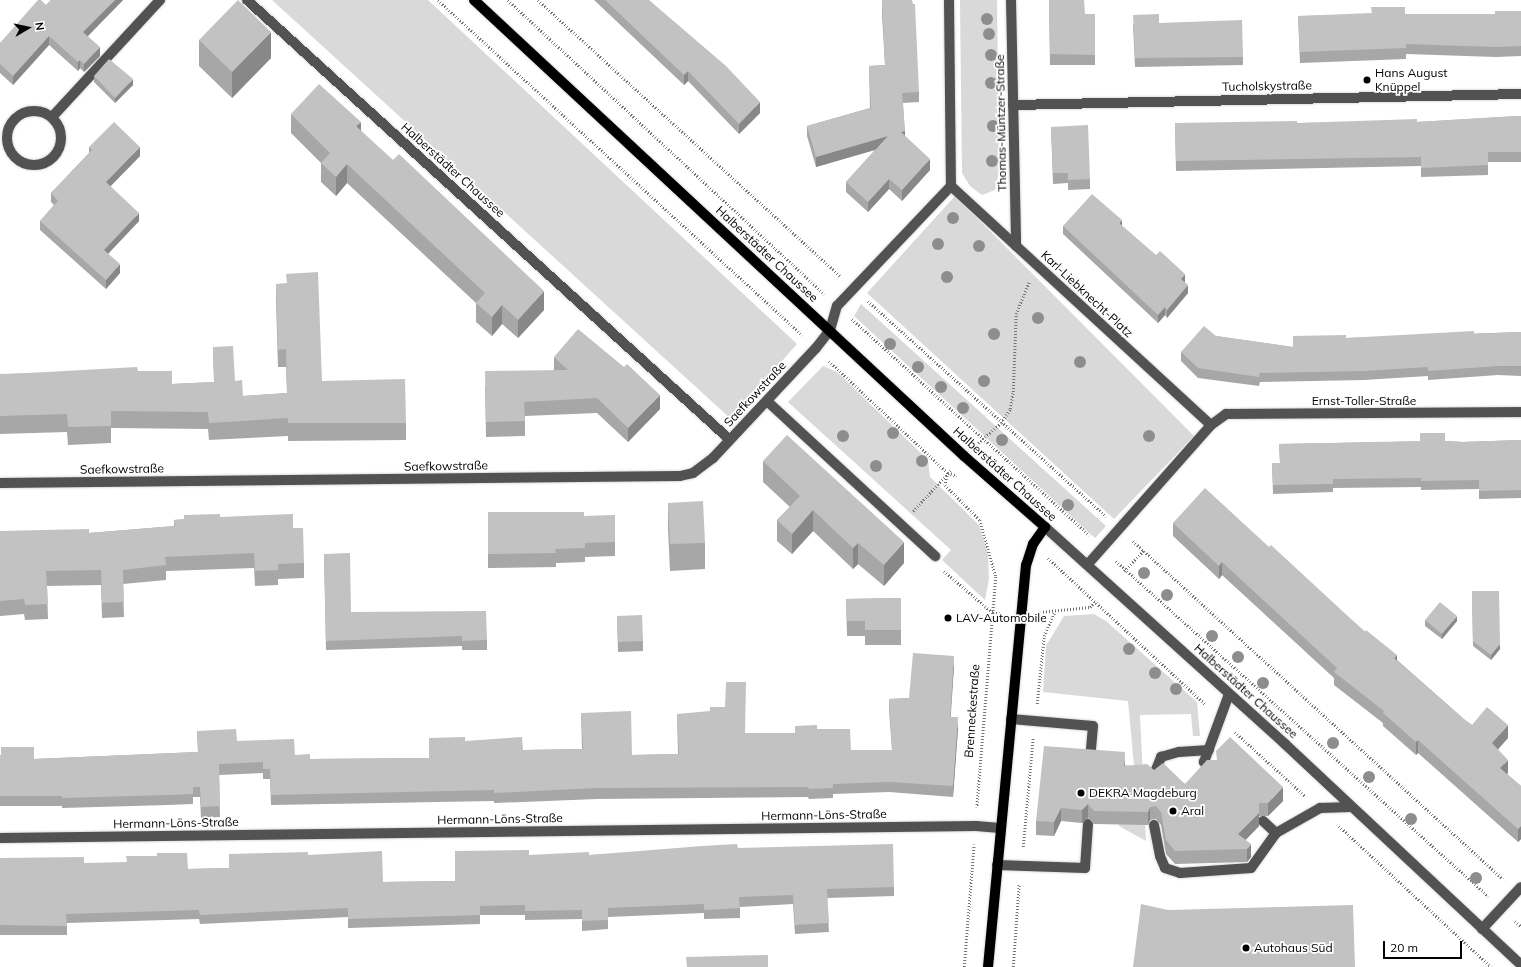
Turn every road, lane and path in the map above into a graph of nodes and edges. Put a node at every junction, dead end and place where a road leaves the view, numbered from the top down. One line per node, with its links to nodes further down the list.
1 (160, 0): 11 (street)
2 (247, 0): 25 (street, Halberstädter Chaussee)
3 (438, 0): 18 (path)
4 (474, 0): 17 (main road, Halberstädter Chaussee)
5 (508, 0): 16 (path, Halberstädter Chaussee)
6 (538, 0): 15 (path)
7 (949, 0): 12 (street)
8 (1011, 0): 10 (street, Thomas-Müntzer-Straße)
9 (1521, 94): 10 (street, Tucholskystraße)
10 (1013, 104): 13 (street, Thomas-Müntzer-Straße)
11 (53, 116): 11 (street)
12 (951, 186): 13 (street, Karl-Liebknecht-Platz); 15 (street)
13 (1016, 246): 14 (street, Karl-Liebknecht-Platz)
14 (1034, 262): 22 (path); 23 (street, Karl-Liebknecht-Platz)
15 (854, 288): 16 (street); 22 (path)
16 (837, 306): 17 (street); 24 (path, Halberstädter Chaussee)
17 (830, 330): 20 (street, Saefkowstraße); 26 (main road, Halberstädter Chaussee)
18 (802, 336)
19 (828, 360): 27 (path)
20 (767, 401): 25 (street, Saefkowstraße); 29 (street)
21 (1521, 412): 23 (street, Ernst-Toller-Straße)
22 (1002, 423): 24 (path); 31 (path)
23 (1210, 425): 31 (street)
24 (984, 438): 26 (path); 32 (path, Halberstädter Chaussee)
25 (730, 440): 28 (street, Saefkowstraße)
26 (964, 456): 27 (path); 30 (main road, Halberstädter Chaussee)
27 (948, 473): 29 (path); 39 (path, Brenneckestraße)
28 (0, 483)
29 (901, 524): 33 (street)
30 (1045, 527): 34 (street, Halberstädter Chaussee); 42 (main road)
31 (1120, 528): 32 (street); 60 (path)
32 (1103, 547): 34 (street); 61 (path, Halberstädter Chaussee)
33 (935, 556): 39 (path)
34 (1088, 564): 41 (street, Halberstädter Chaussee)
35 (1099, 598): 36 (path)
36 (1095, 602): 37 (path); 43 (path)
37 (1055, 611): 38 (path); 44 (path)
38 (1038, 612)
39 (993, 613): 40 (path); 54 (path, Brenneckestraße)
40 (1001, 613)
41 (1229, 694): 43 (street); 49 (street, Halberstädter Chaussee)
42 (1011, 719): 44 (street); 55 (main road)
43 (1221, 719): 45 (street); 50 (path)
44 (1035, 722): 46 (street); 59 (path)
45 (1209, 750): 47 (street); 48 (street)
46 (1091, 751)
47 (1212, 769)
48 (1153, 777)
49 (1351, 807): 50 (street); 63 (street, Halberstädter Chaussee)
50 (1320, 808): 56 (street); 68 (path)
51 (1263, 821): 56 (street)
52 (1088, 824): 59 (street)
53 (1154, 825): 56 (street)
54 (976, 826): 55 (street, Hermann-Löns-Straße); 57 (street, Hermann-Löns-Straße); 65 (path, Brenneckestraße)
55 (1000, 828): 58 (main road)
56 (1276, 833)
57 (0, 838)
58 (997, 865): 59 (street); 66 (main road)
59 (1020, 867): 67 (path)
60 (1519, 890): 61 (street)
61 (1501, 908): 62 (path, Halberstädter Chaussee); 63 (street)
62 (1521, 926)
63 (1482, 929): 64 (street, Halberstädter Chaussee)
64 (1521, 965)
65 (964, 967)
66 (988, 967)
67 (1013, 967)
68 (1491, 967)

